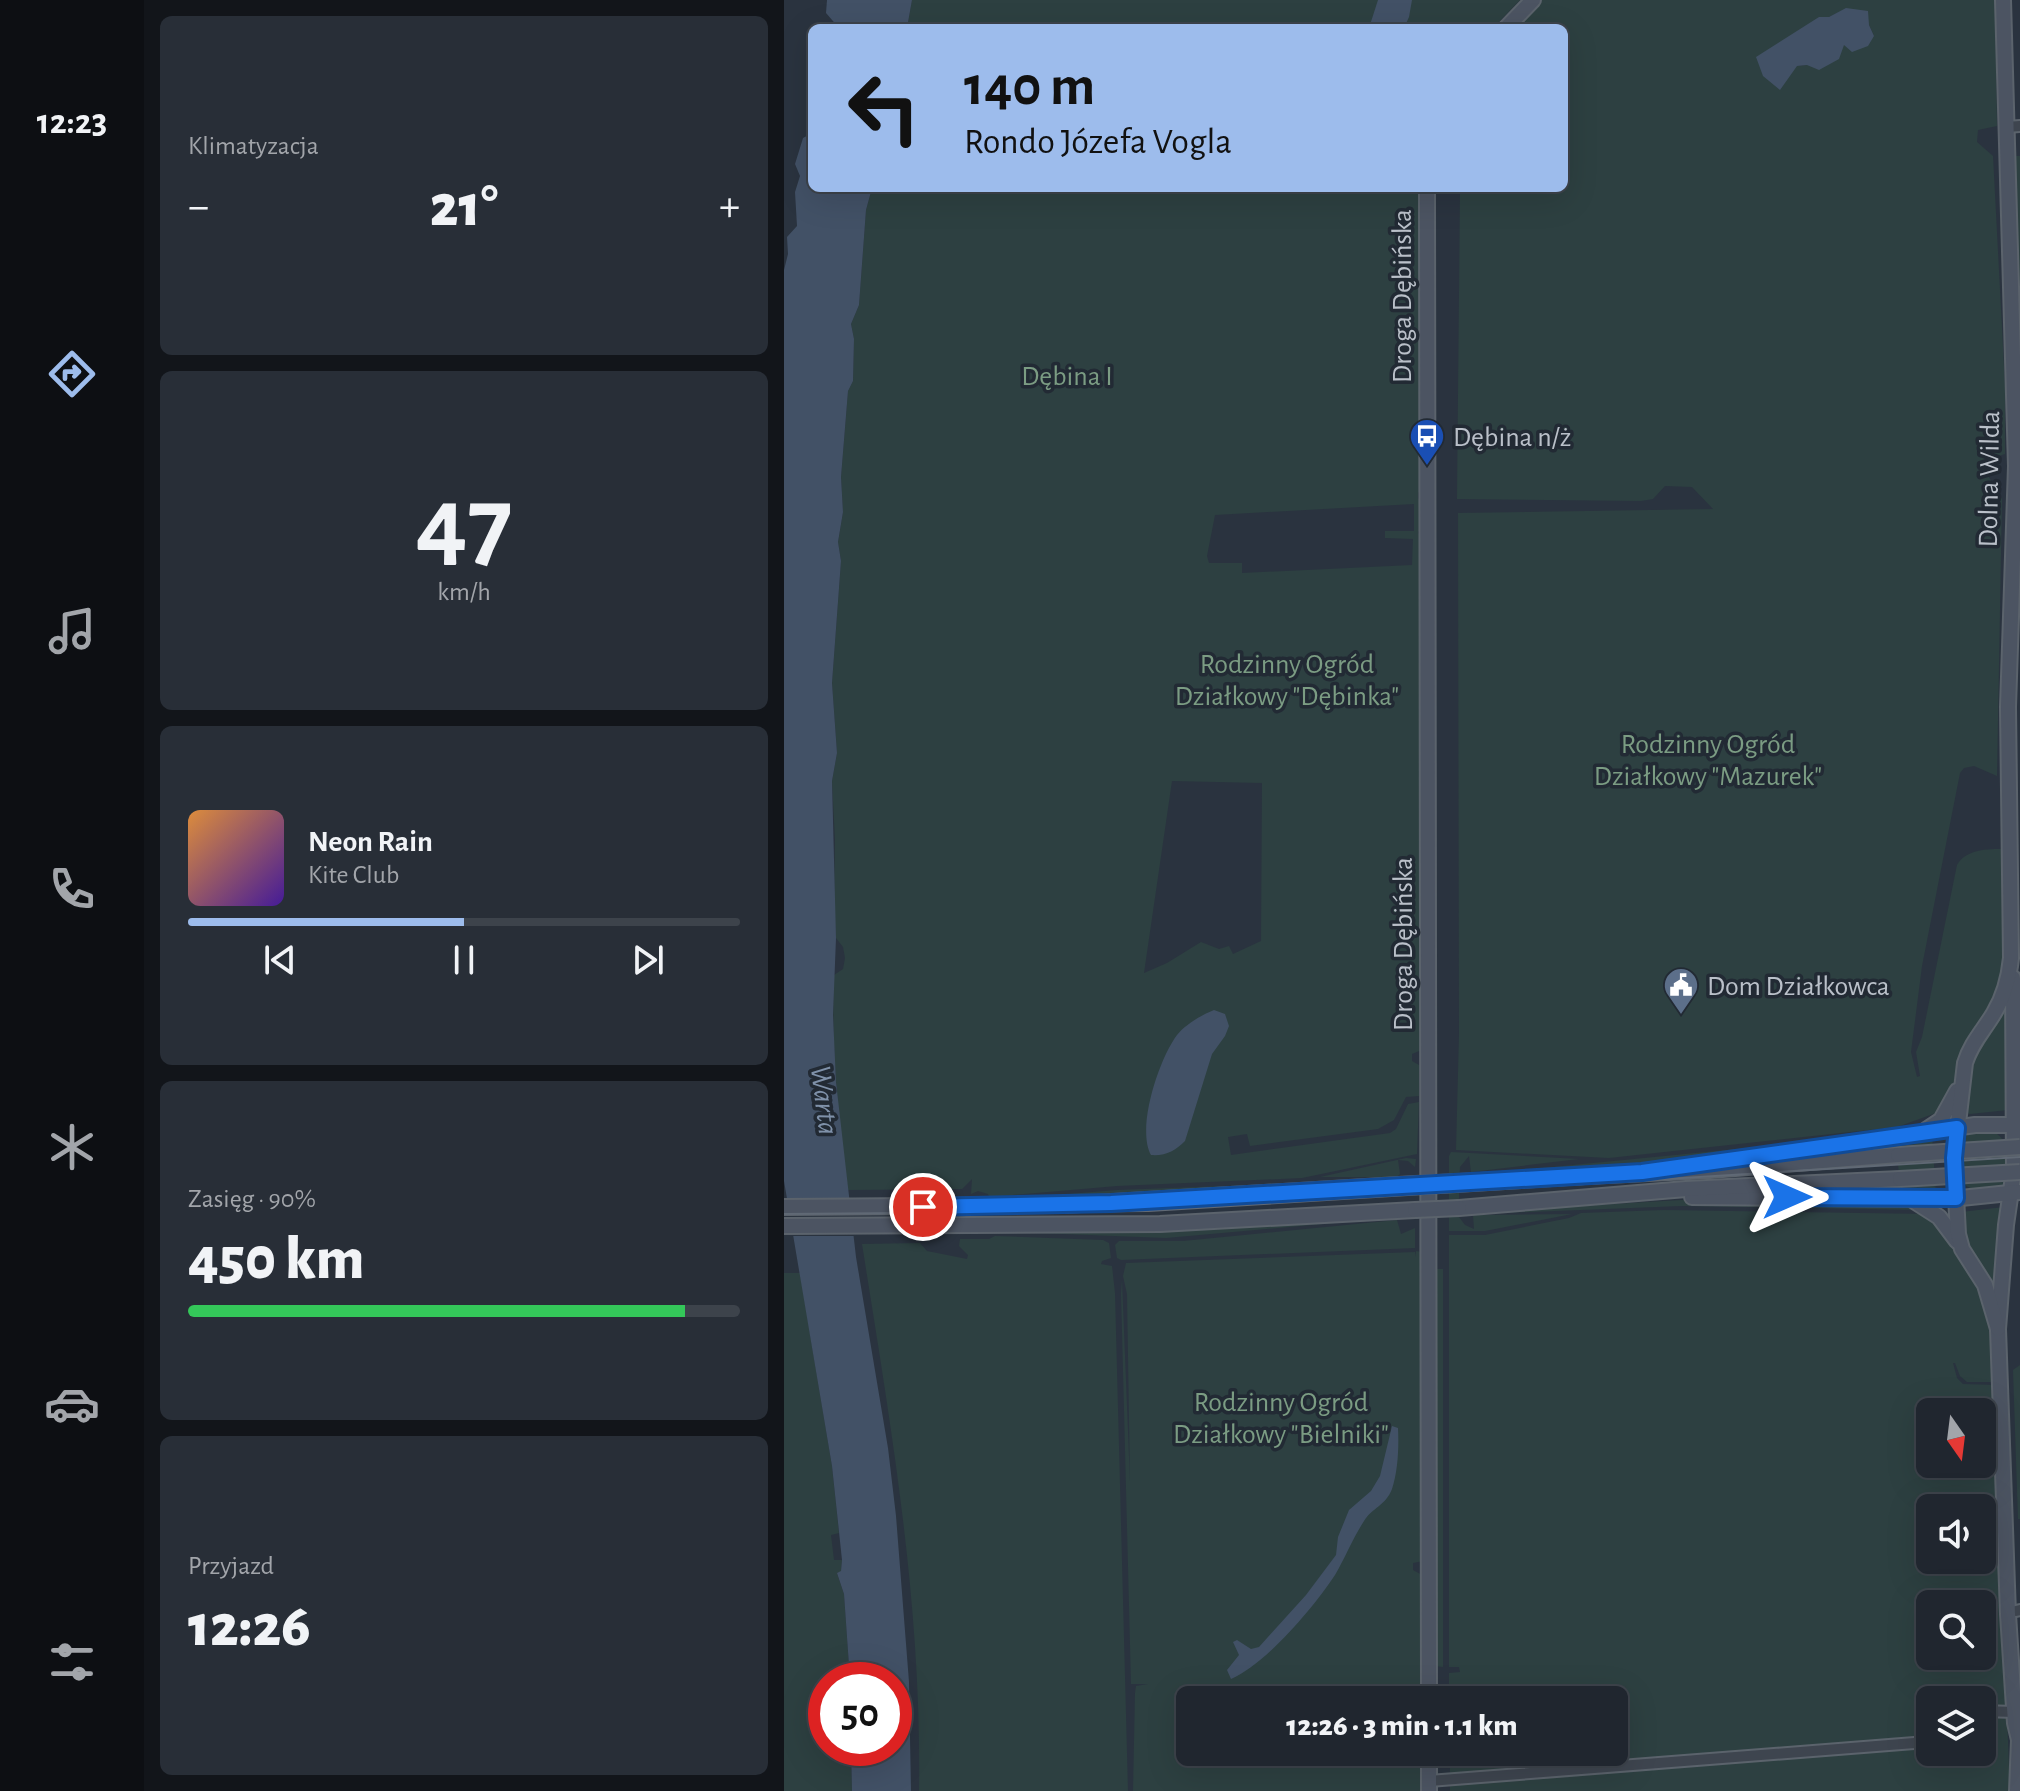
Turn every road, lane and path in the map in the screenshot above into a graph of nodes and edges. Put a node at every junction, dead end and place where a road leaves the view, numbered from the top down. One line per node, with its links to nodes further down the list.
1 (1533, 0): 3 (main road)
2 (2003, 0): 4 (main road, Dolna Wilda)
3 (1510, 24)
4 (2014, 121): 6 (main road, Dolna Wilda)
5 (1427, 192): 27 (main road, Droga Dębińska)
6 (2018, 471): 7 (main road, Dolna Wilda)
7 (2011, 958): 8 (main road, Dolna Wilda); 9 (main road, Dolna Wilda)
8 (2014, 1074): 10 (main road); 11 (main road, Dolna Wilda)
9 (1963, 1080): 12 (main road, Dolna Wilda); 13 (main road)
10 (2020, 1096)
11 (2017, 1125): 12 (main road); 17 (main road, Dolna Wilda)
12 (1957, 1128): 13 (main road); 19 (main road, Dolna Wilda)
13 (1915, 1134): 15 (main road)
14 (2020, 1147): 15 (main road, bridge)
15 (1642, 1172): 21 (main road, bridge)
16 (2020, 1172): 18 (main road, bridge)
17 (2015, 1193): 19 (main road); 24 (main road)
18 (1624, 1196): 20 (main road); 23 (main road, bridge)
19 (1956, 1198): 20 (main road); 25 (main road)
20 (1902, 1199): 25 (main road)
21 (784, 1207)
22 (2020, 1210): 24 (main road)
23 (784, 1226)
24 (2005, 1242): 26 (main road)
25 (1962, 1249): 26 (main road)
26 (1998, 1329): 29 (main road)
27 (1429, 1686)
28 (1996, 1714): 29 (street)
29 (2017, 1719): 32 (main road)
30 (1916, 1743): 31 (street)
31 (1429, 1786)
32 (2016, 1791)

